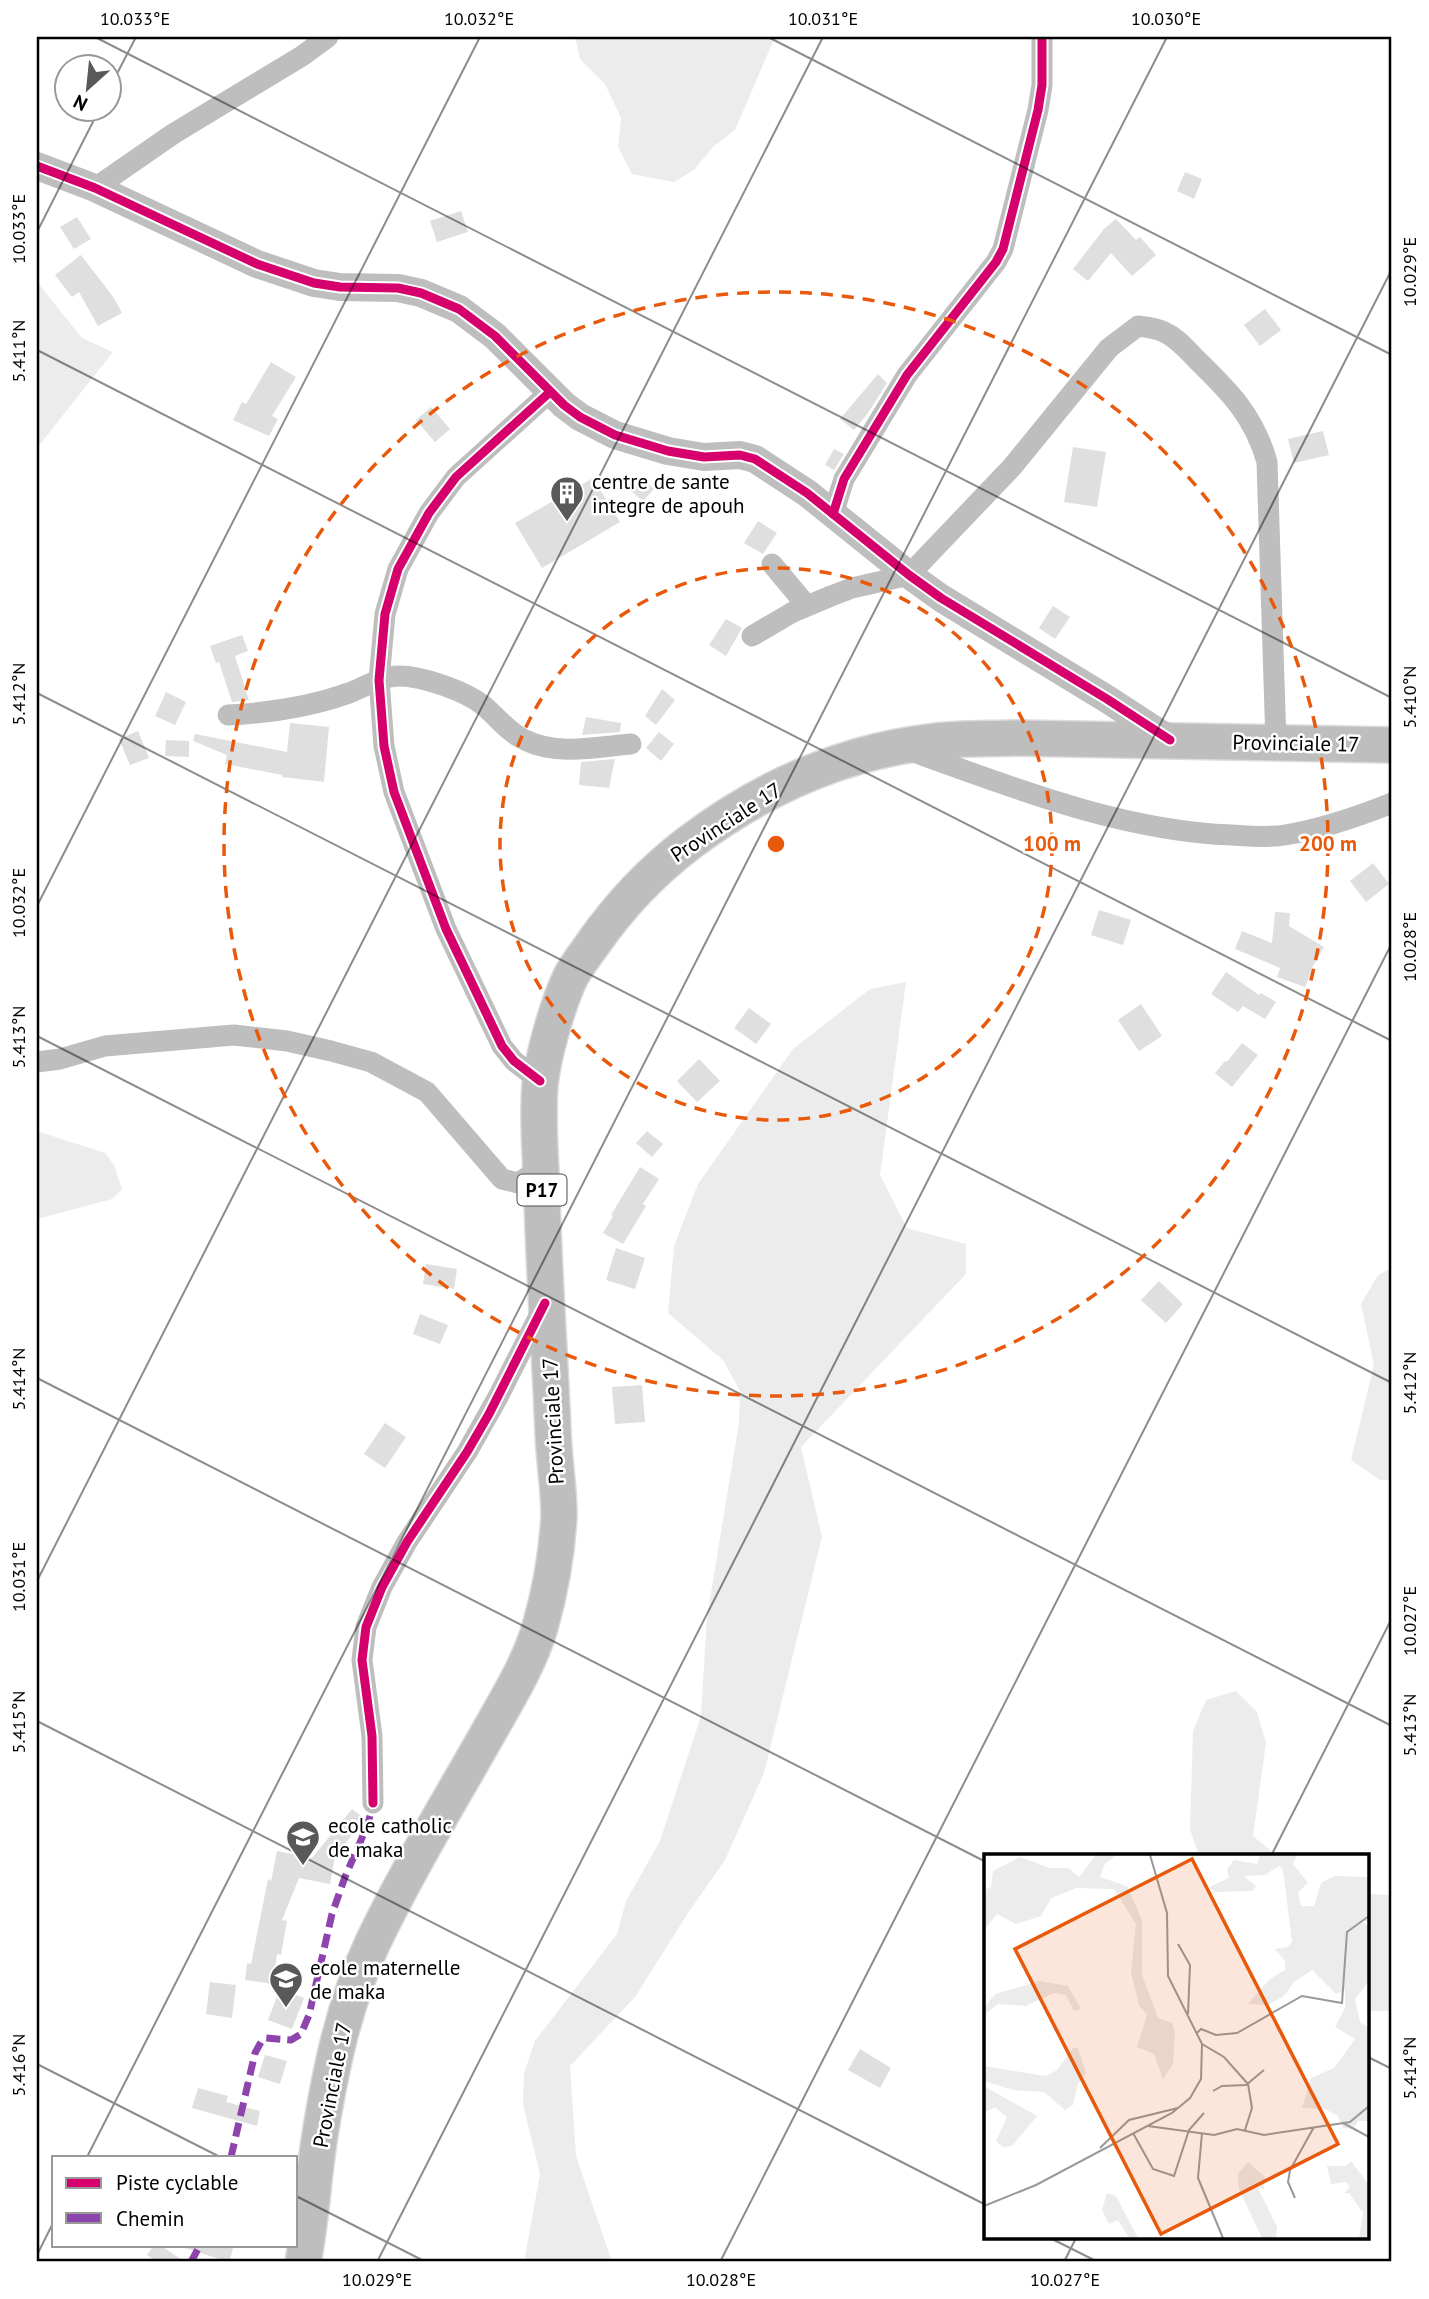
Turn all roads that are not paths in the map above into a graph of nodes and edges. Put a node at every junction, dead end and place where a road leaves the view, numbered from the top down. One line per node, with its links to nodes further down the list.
1 (328, 37): 4 (street)
2 (1042, 37): 6 (street)
3 (37, 166): 4 (street)
4 (95, 188): 5 (street)
5 (550, 392): 6 (street); 11 (street)
6 (833, 513): 8 (street)
7 (772, 564): 9 (street)
8 (909, 575): 9 (street); 13 (street); 14 (street)
9 (807, 606): 10 (street)
10 (752, 636)
11 (379, 680): 12 (street); 15 (street); 20 (street)
12 (228, 715)
13 (1170, 740): 14 (main road, Provinciale 17 / P17); 17 (main road, Provinciale 17 / P17)
14 (1276, 743): 16 (main road, Provinciale 17 / P17)
15 (631, 744)
16 (1392, 745)
17 (899, 747): 18 (street); 20 (main road, Provinciale 17 / P17)
18 (1392, 803)
19 (37, 1062): 21 (street)
20 (540, 1081): 21 (main road, Provinciale 17 / P17)
21 (541, 1168): 22 (main road, Provinciale 17 / P17)
22 (545, 1303): 23 (street); 24 (main road, Provinciale 17 / P17)
23 (373, 1803)
24 (303, 2262)

